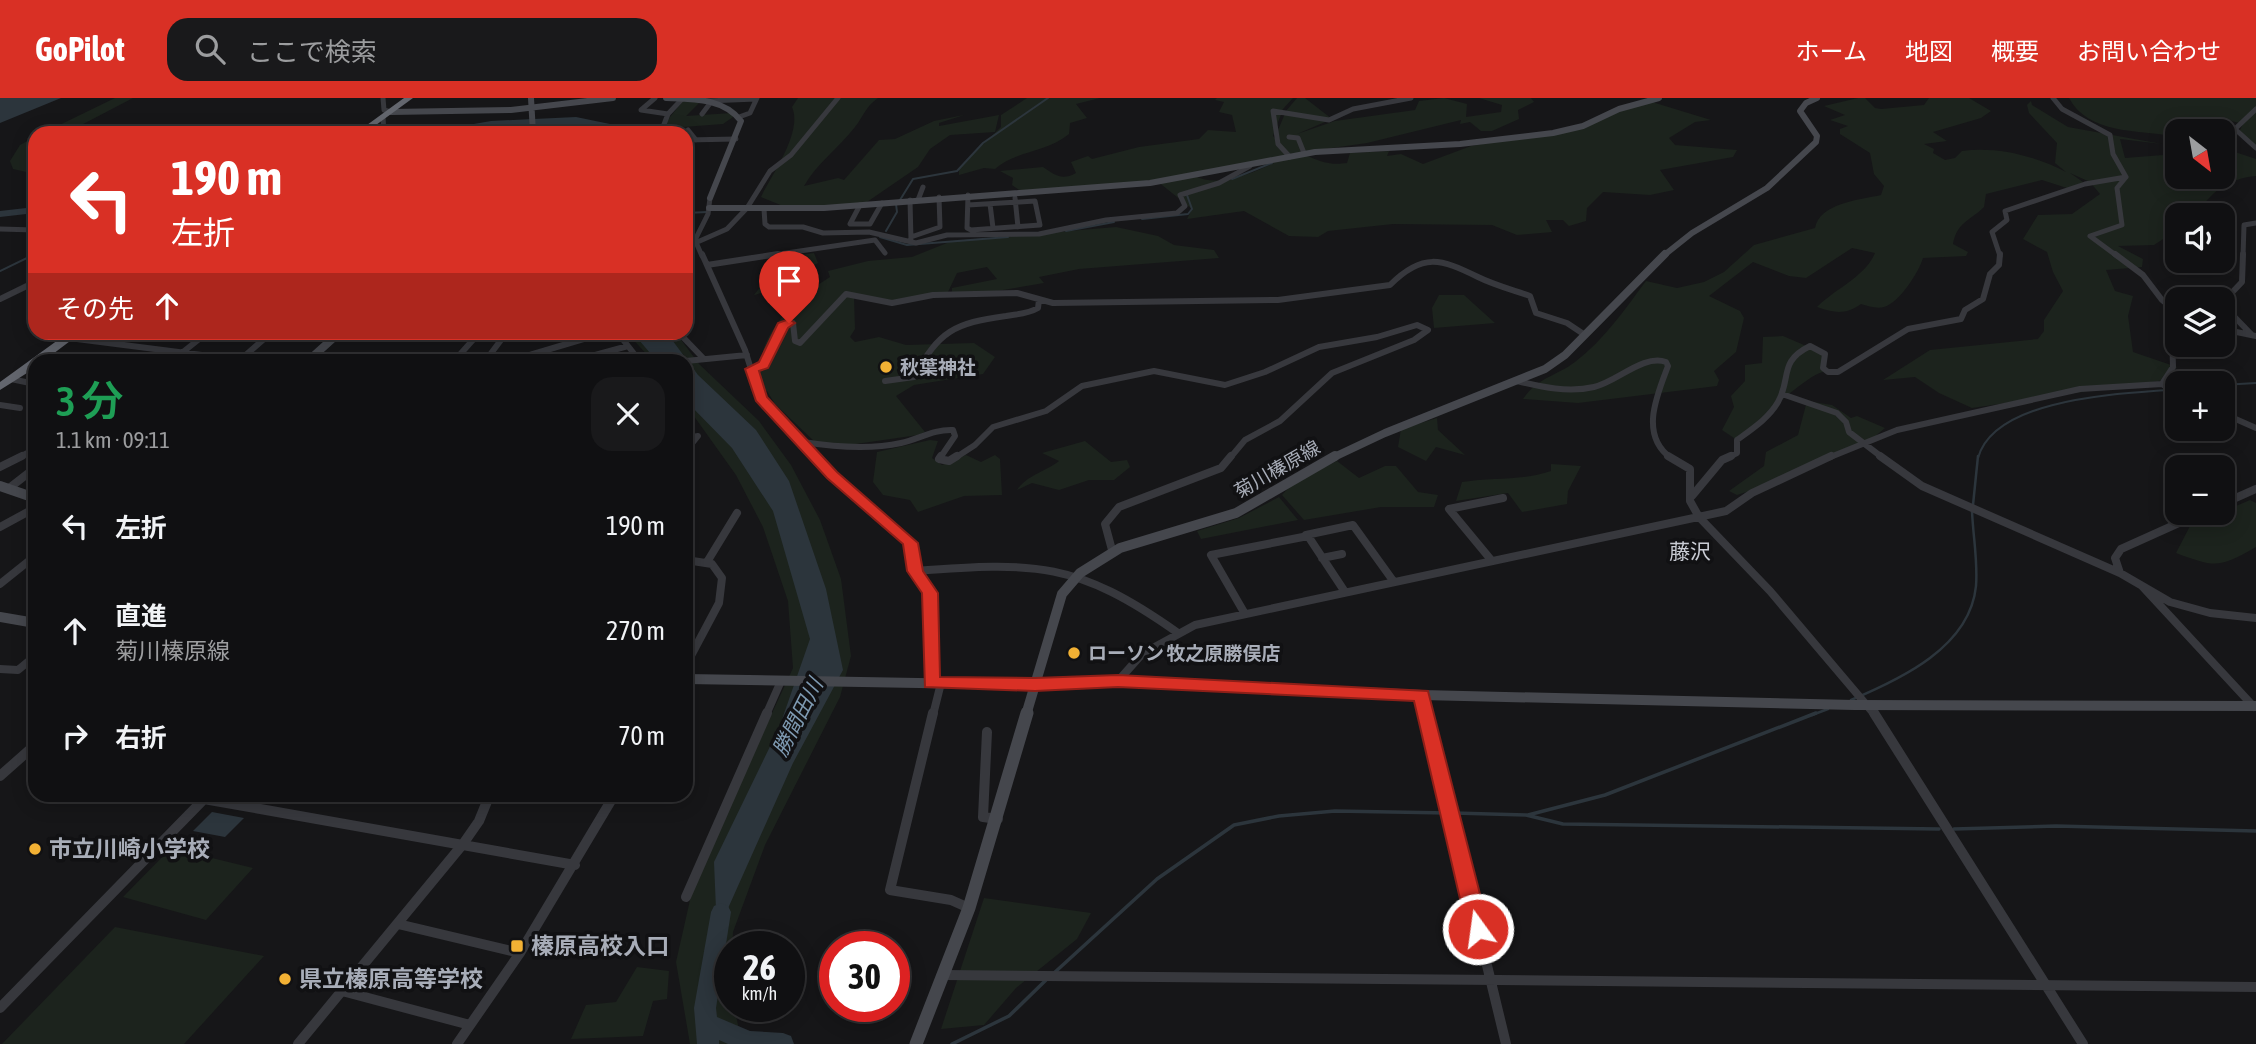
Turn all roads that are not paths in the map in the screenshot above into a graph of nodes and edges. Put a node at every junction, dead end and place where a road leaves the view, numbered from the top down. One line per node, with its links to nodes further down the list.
1 (383, 98): 19 (street)
2 (409, 98): 19 (highway)
3 (531, 98): 17 (street)
4 (612, 98): 12 (street)
5 (666, 98): 13 (street)
6 (757, 98): 16 (street); 23 (street)
7 (838, 98): 15 (street)
8 (1412, 98): 34 (street)
9 (1659, 98): 33 (street)
10 (1817, 98): 69 (street, 菊川榛原線)
11 (2053, 98): 36 (street)
12 (597, 99): 17 (street)
13 (683, 99): 16 (street); 20 (street)
14 (657, 100): 20 (street)
15 (829, 100): 50 (street)
16 (709, 102): 21 (street); 23 (street)
17 (533, 108): 19 (street); 26 (street)
18 (2256, 109): 32 (street)
19 (391, 111): 22 (highway)
20 (668, 114): 27 (street)
21 (702, 114)
22 (383, 117): 24 (highway); 25 (street)
23 (739, 117): 30 (street)
24 (370, 126)
25 (384, 126)
26 (533, 126)
27 (663, 126)
28 (693, 136): 31 (street)
29 (1289, 137): 33 (street)
30 (736, 139): 31 (street); 41 (street)
31 (696, 140)
32 (2256, 148)
33 (1304, 153): 34 (street)
34 (1290, 156): 35 (street)
35 (1250, 166): 38 (street); 58 (street)
36 (2126, 177): 66 (street); 102 (street)
37 (923, 187): 42 (street)
38 (1015, 192): 39 (street); 44 (street)
39 (968, 195): 40 (street); 47 (street)
40 (939, 197): 42 (street); 58 (street)
41 (710, 198): 49 (street)
42 (914, 200): 43 (street); 58 (street)
43 (882, 203): 46 (street); 46 (street)
44 (1016, 203): 45 (street); 52 (street); 52 (street)
45 (990, 204): 47 (street); 53 (street)
46 (860, 205): 48 (street)
47 (968, 205): 53 (street)
48 (764, 209): 50 (street); 58 (street)
49 (709, 210): 50 (street); 57 (street)
50 (746, 210): 57 (street)
51 (2256, 223): 63 (street)
52 (1017, 227): 53 (street)
53 (993, 228)
54 (0, 229): 55 (street)
55 (28, 230)
56 (693, 239): 57 (street)
57 (696, 240): 59 (street); 61 (street)
58 (911, 240)
59 (693, 242)
60 (885, 253): 61 (street)
61 (707, 265): 91 (street)
62 (28, 285): 64 (street)
63 (2235, 289)
64 (0, 299)
65 (1039, 300): 69 (street); 95 (street); 97 (street)
66 (2165, 302)
67 (2235, 316): 70 (street)
68 (2235, 332): 70 (street)
69 (1585, 335): 98 (street, 菊川榛原線)
70 (2253, 335)
71 (66, 340): 82 (highway)
72 (108, 340): 81 (street)
73 (198, 340): 81 (street)
74 (263, 340): 85 (street)
75 (331, 340): 86 (street)
76 (473, 340): 87 (street)
77 (580, 340): 88 (street)
78 (623, 340): 80 (street)
79 (686, 340): 92 (street)
80 (628, 346): 89 (street); 90 (street)
81 (185, 351): 83 (street); 84 (street)
82 (47, 354)
83 (181, 354)
84 (204, 354)
85 (248, 354)
86 (316, 354)
87 (460, 354)
88 (533, 354)
89 (599, 354)
90 (634, 354)
91 (747, 355): 92 (street); 95 (street)
92 (704, 359): 93 (street)
93 (693, 360)
94 (28, 368): 96 (highway)
95 (752, 369): 107 (street)
96 (12, 379): 99 (street); 100 (highway)
97 (885, 381)
98 (1517, 381): 115 (street); 124 (street, 菊川榛原線)
99 (28, 382)
100 (0, 387)
101 (2165, 389): 108 (street)
102 (1782, 394): 108 (street); 115 (street)
103 (0, 405): 104 (street)
104 (20, 408)
105 (2235, 419): 106 (street)
106 (2256, 428)
107 (803, 442): 124 (street); 131 (street)
108 (1861, 442): 120 (street); 132 (street)
109 (28, 453): 110 (street)
110 (0, 467)
111 (28, 472): 112 (street)
112 (4, 487): 114 (street)
113 (2256, 489): 117 (street)
114 (28, 496)
115 (1692, 496): 120 (street)
116 (1503, 498): 128 (street)
117 (2235, 498)
118 (28, 512): 122 (street)
119 (737, 513): 130 (street)
120 (1699, 517): 128 (street); 152 (street)
121 (2175, 525): 132 (street)
122 (0, 527)
123 (1308, 536): 126 (street); 134 (street); 138 (street)
124 (1112, 550): 133 (street, 菊川榛原線)
125 (1342, 554): 126 (street)
126 (1322, 558): 137 (street)
127 (693, 561): 130 (street)
128 (1492, 561): 134 (street)
129 (28, 562): 135 (street)
130 (707, 562): 143 (street)
131 (915, 571): 133 (street); 149 (street)
132 (2120, 573): 136 (street)
133 (1074, 576): 142 (street); 150 (street, 菊川榛原線)
134 (1394, 582): 137 (street)
135 (0, 584)
136 (2142, 586): 140 (street); 153 (street)
137 (1345, 592): 138 (street)
138 (1245, 614): 142 (street)
139 (0, 617): 141 (street)
140 (2256, 618)
141 (28, 622)
142 (1178, 633): 148 (street)
143 (693, 651)
144 (28, 662): 145 (street)
145 (0, 669)
146 (693, 679): 147 (street)
147 (780, 681): 149 (street); 164 (street)
148 (1118, 681): 150 (street); 151 (street)
149 (936, 683): 150 (street); 165 (street)
150 (1035, 685): 161 (street, 菊川榛原線)
151 (1422, 695): 152 (street); 169 (street)
152 (1867, 702): 153 (street); 170 (street)
153 (2255, 707)
154 (987, 732): 161 (street)
155 (28, 751): 156 (street)
156 (0, 776)
157 (201, 802): 173 (street)
158 (233, 802): 162 (street)
159 (487, 802): 162 (street)
160 (610, 802): 163 (street)
161 (998, 819): 165 (street, 菊川榛原線)
162 (463, 844): 163 (street); 166 (street)
163 (575, 865): 167 (street)
164 (686, 897)
165 (969, 908): 168 (street, 菊川榛原線)
166 (398, 924): 167 (street); 172 (street)
167 (520, 953): 174 (street)
168 (944, 975): 169 (street); 175 (street, 菊川榛原線)
169 (1490, 979): 170 (street); 178 (street)
170 (2046, 986): 171 (street); 179 (street)
171 (2256, 988)
172 (342, 991): 174 (street); 176 (street)
173 (0, 1008)
174 (470, 1025): 177 (street)
175 (917, 1043)
176 (298, 1044)
177 (457, 1044)
178 (1506, 1044)
179 (2083, 1044)

